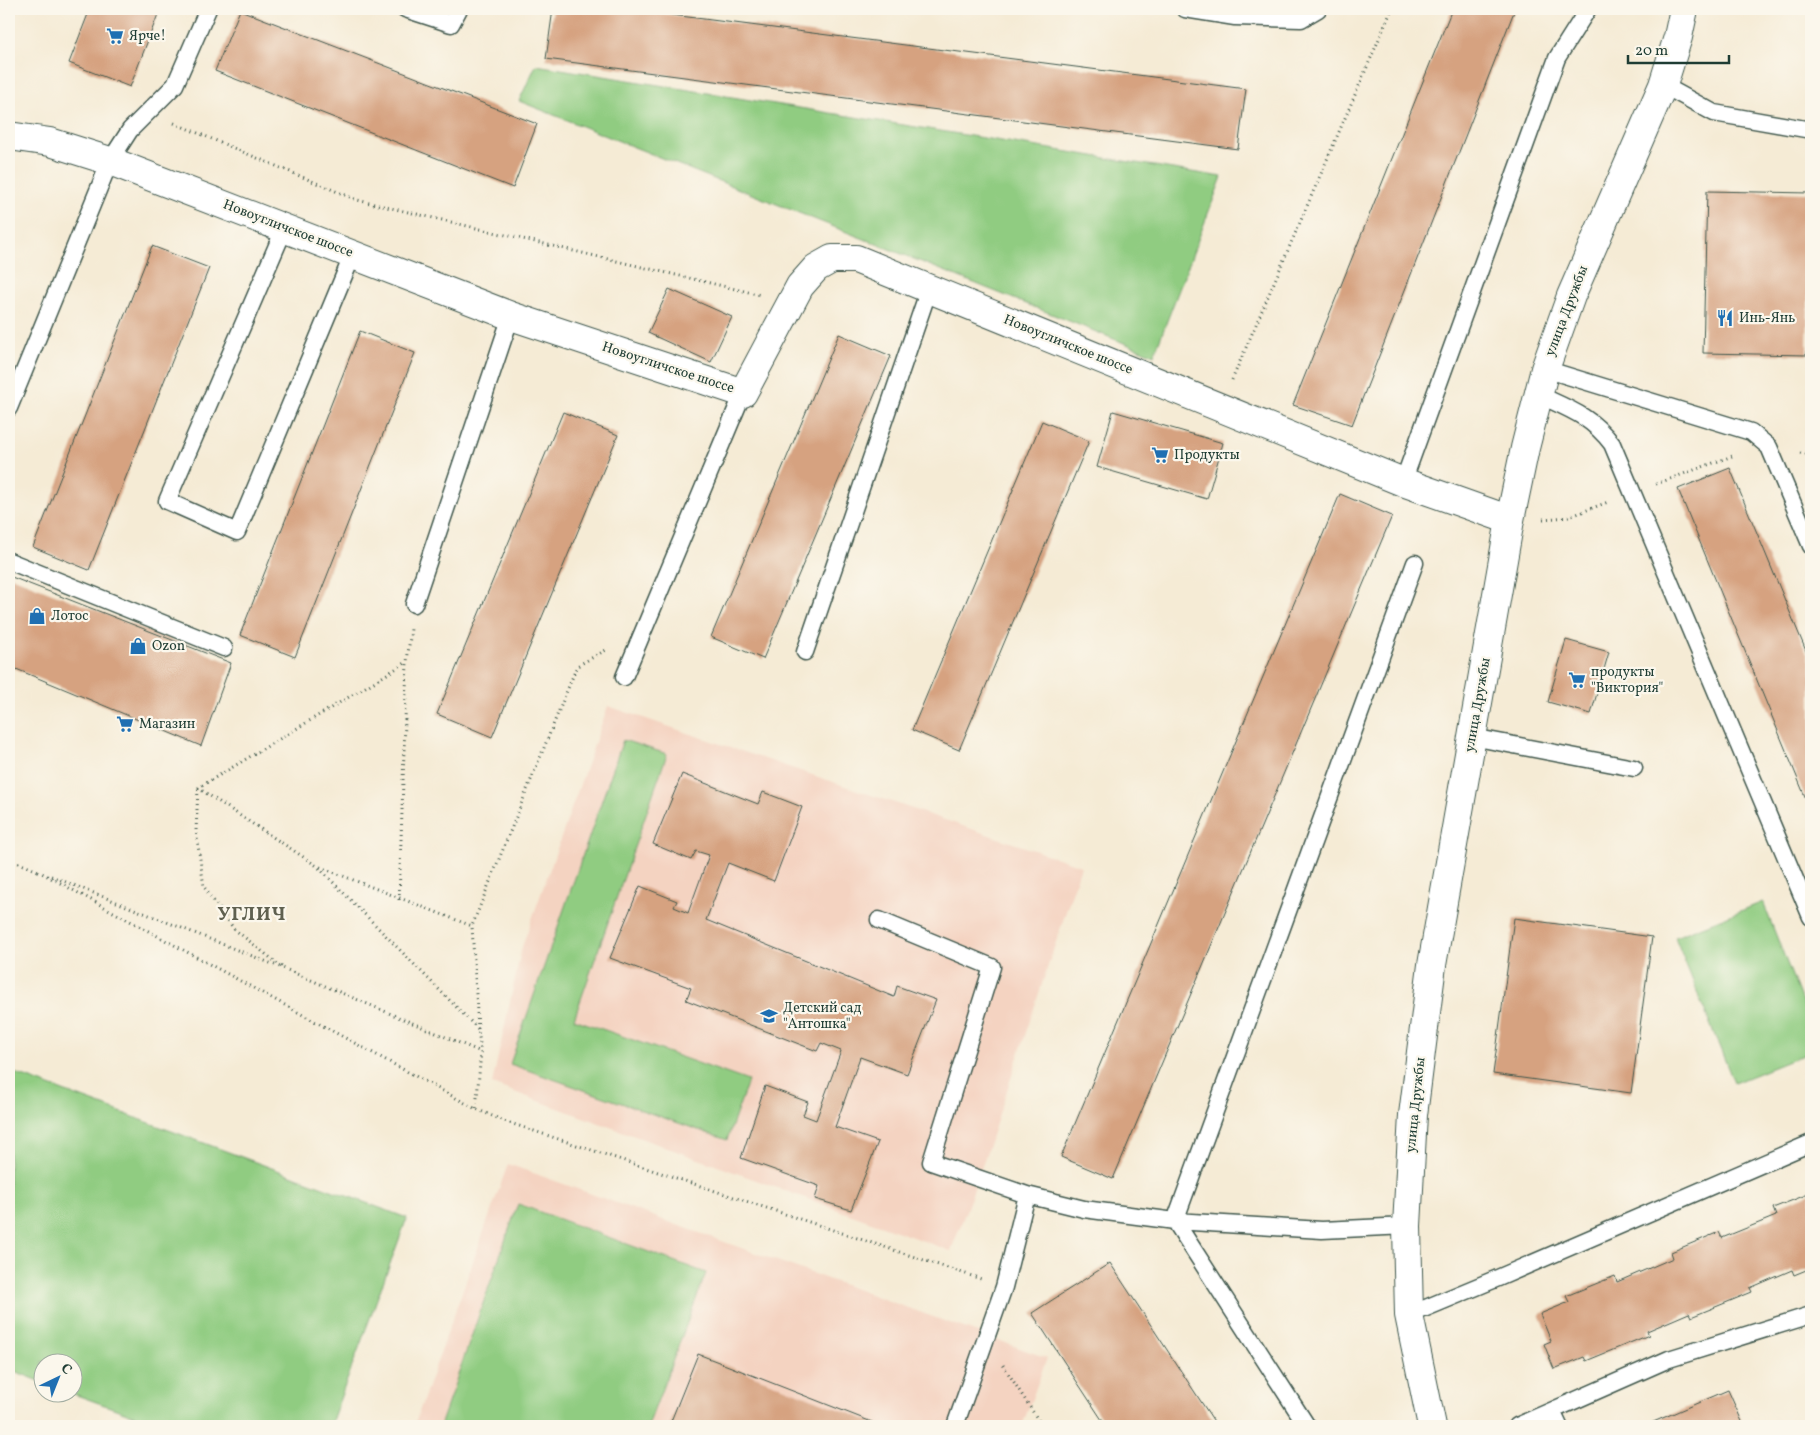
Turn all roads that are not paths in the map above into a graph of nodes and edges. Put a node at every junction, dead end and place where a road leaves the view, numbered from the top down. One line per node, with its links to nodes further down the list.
1 (208, 9): 11 (lane)
2 (405, 9): 3 (lane)
3 (459, 9)
4 (1184, 9): 5 (lane)
5 (1318, 9)
6 (1588, 9): 19 (lane)
7 (1684, 9): 8 (street, улица Дружбы)
8 (1663, 85): 9 (lane); 16 (street, улица Дружбы)
9 (1811, 130)
10 (9, 136): 11 (street, Новоугличское шоссе)
11 (110, 161): 12 (street, Новоугличское шоссе); 18 (lane)
12 (285, 227): 13 (street, Новоугличское шоссе); 13 (lane)
13 (354, 254): 15 (street, Новоугличское шоссе)
14 (929, 289): 17 (street, Новоугличское шоссе); 19 (street, Новоугличское шоссе); 26 (lane)
15 (511, 316): 17 (street, Новоугличское шоссе); 24 (lane)
16 (1542, 382): 20 (street, улица Дружбы); 21 (lane); 30 (lane)
17 (743, 393): 27 (lane)
18 (9, 408)
19 (1404, 482): 20 (street, Новоугличское шоссе)
20 (1510, 520): 28 (street, улица Дружбы)
21 (1811, 546)
22 (9, 561): 25 (lane)
23 (1415, 563): 34 (lane)
24 (414, 604)
25 (224, 648)
26 (806, 652)
27 (624, 677)
28 (1472, 737): 29 (lane); 35 (street, улица Дружбы)
29 (1634, 768)
30 (1811, 917)
31 (879, 920): 33 (lane)
32 (1811, 1144): 36 (lane)
33 (1027, 1195): 34 (lane); 39 (lane)
34 (1175, 1221): 35 (lane); 40 (lane)
35 (1407, 1226): 36 (street, улица Дружбы)
36 (1409, 1315): 41 (street, улица Дружбы)
37 (1811, 1315): 38 (lane)
38 (1552, 1411): 42 (lane); 43 (lane)
39 (955, 1426)
40 (1307, 1426)
41 (1432, 1426)
42 (1517, 1426)
43 (1559, 1426)

